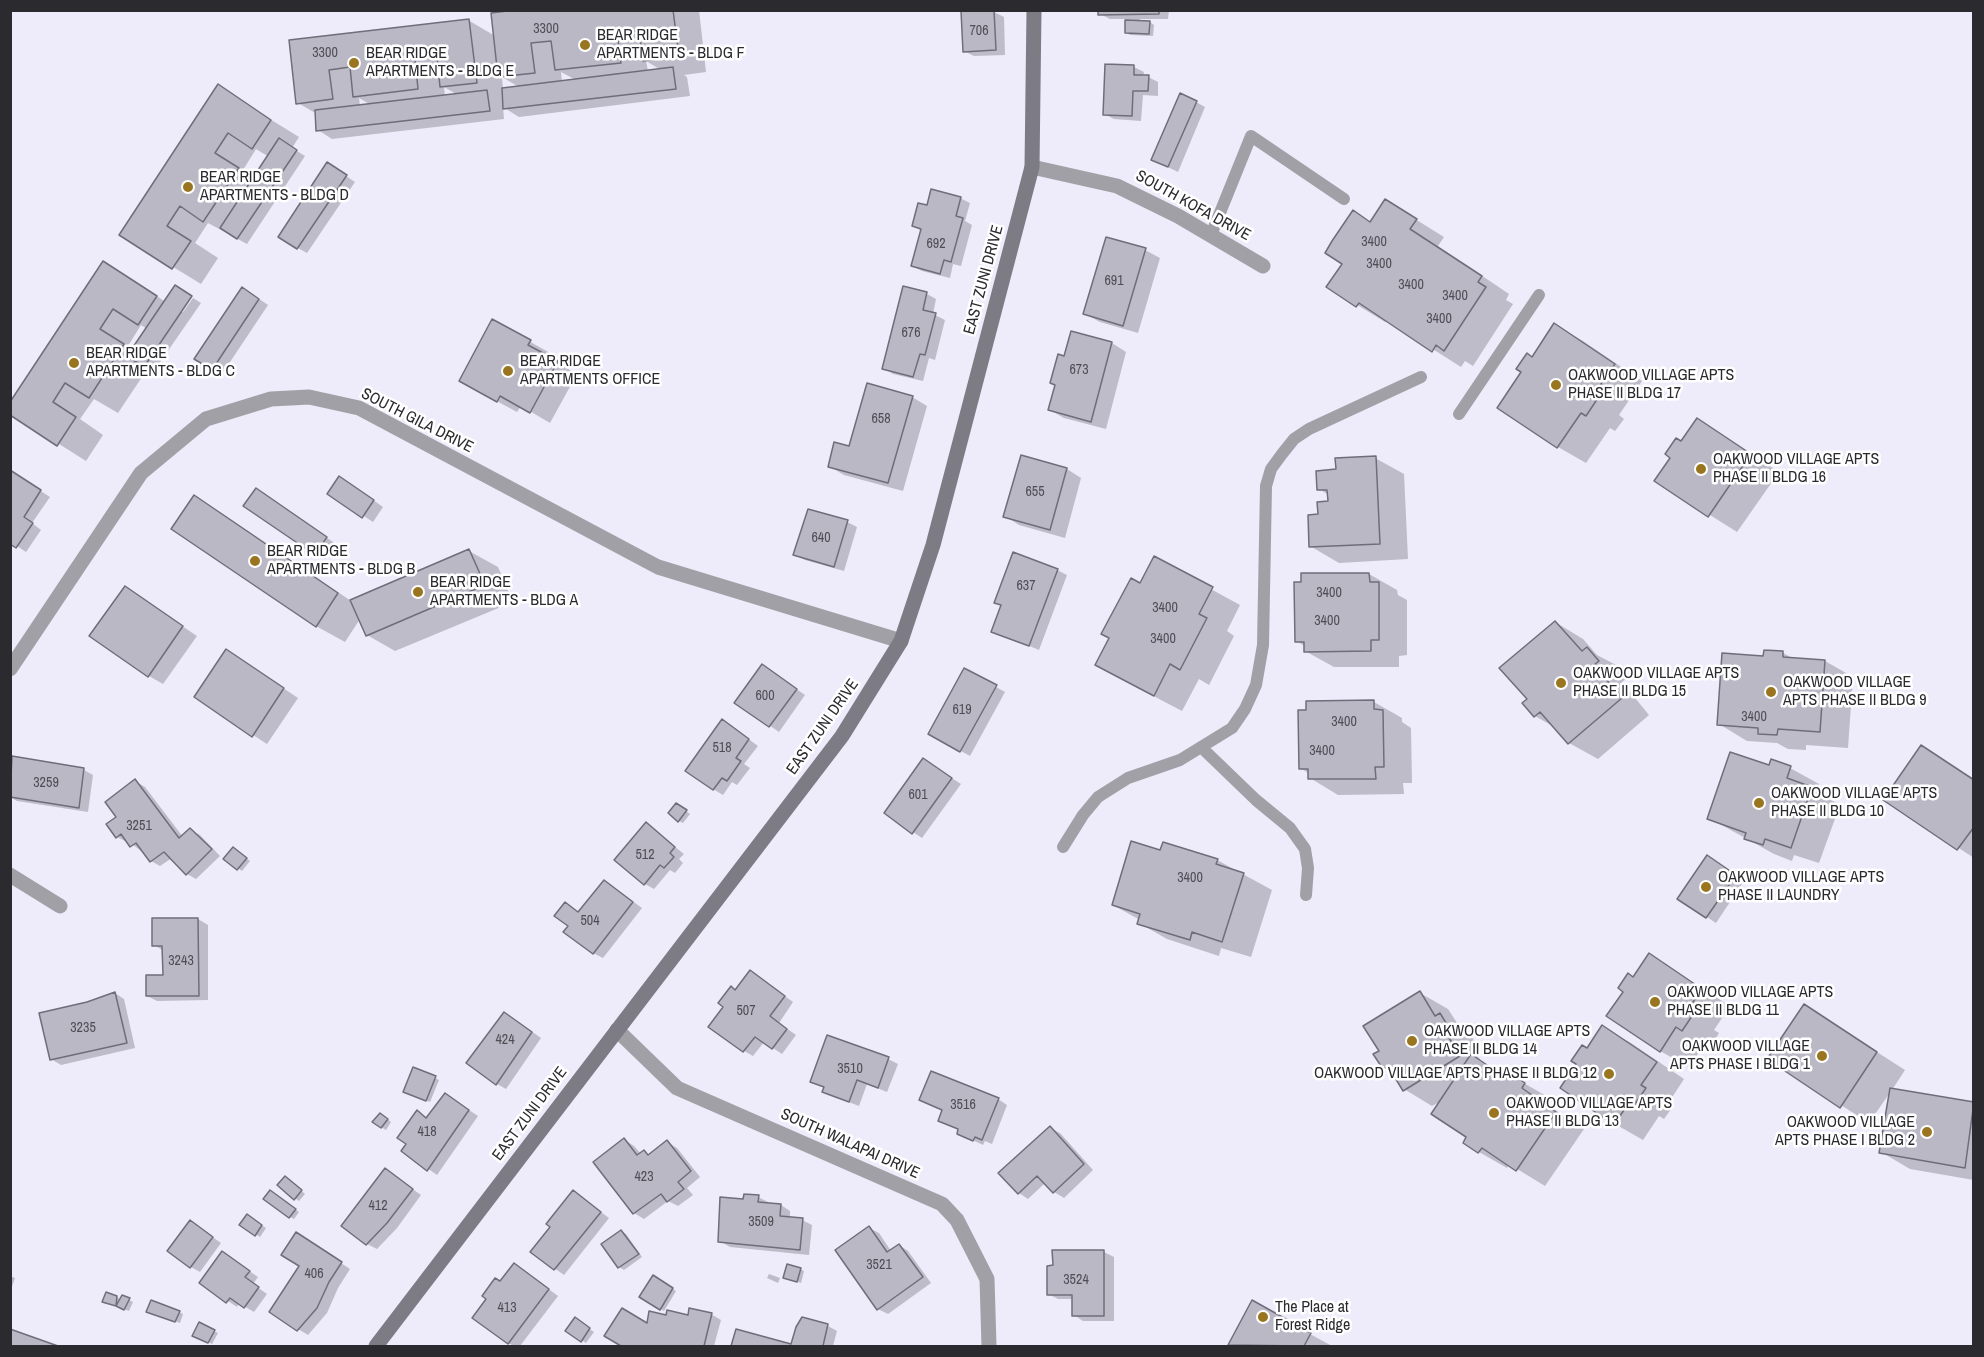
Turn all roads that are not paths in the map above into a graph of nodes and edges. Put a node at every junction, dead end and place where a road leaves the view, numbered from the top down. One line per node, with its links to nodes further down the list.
1 (1034, 10): 2 (street, EAST ZUNI DRIVE)
2 (1032, 167): 4 (street, SOUTH KOFA DRIVE); 9 (street, EAST ZUNI DRIVE)
3 (1344, 198): 4 (lane)
4 (1211, 235): 5 (street, SOUTH KOFA DRIVE)
5 (1263, 266)
6 (1539, 295): 8 (lane)
7 (1421, 376): 11 (lane)
8 (1460, 414)
9 (901, 641): 10 (street, SOUTH GILA DRIVE); 16 (street, EAST ZUNI DRIVE)
10 (10, 669)
11 (1201, 747): 12 (lane); 14 (lane)
12 (1063, 847)
13 (10, 875): 15 (street)
14 (1306, 895)
15 (60, 906)
16 (617, 1030): 17 (street, EAST ZUNI DRIVE); 18 (street, SOUTH WALAPAI DRIVE)
17 (376, 1347)
18 (989, 1347)

